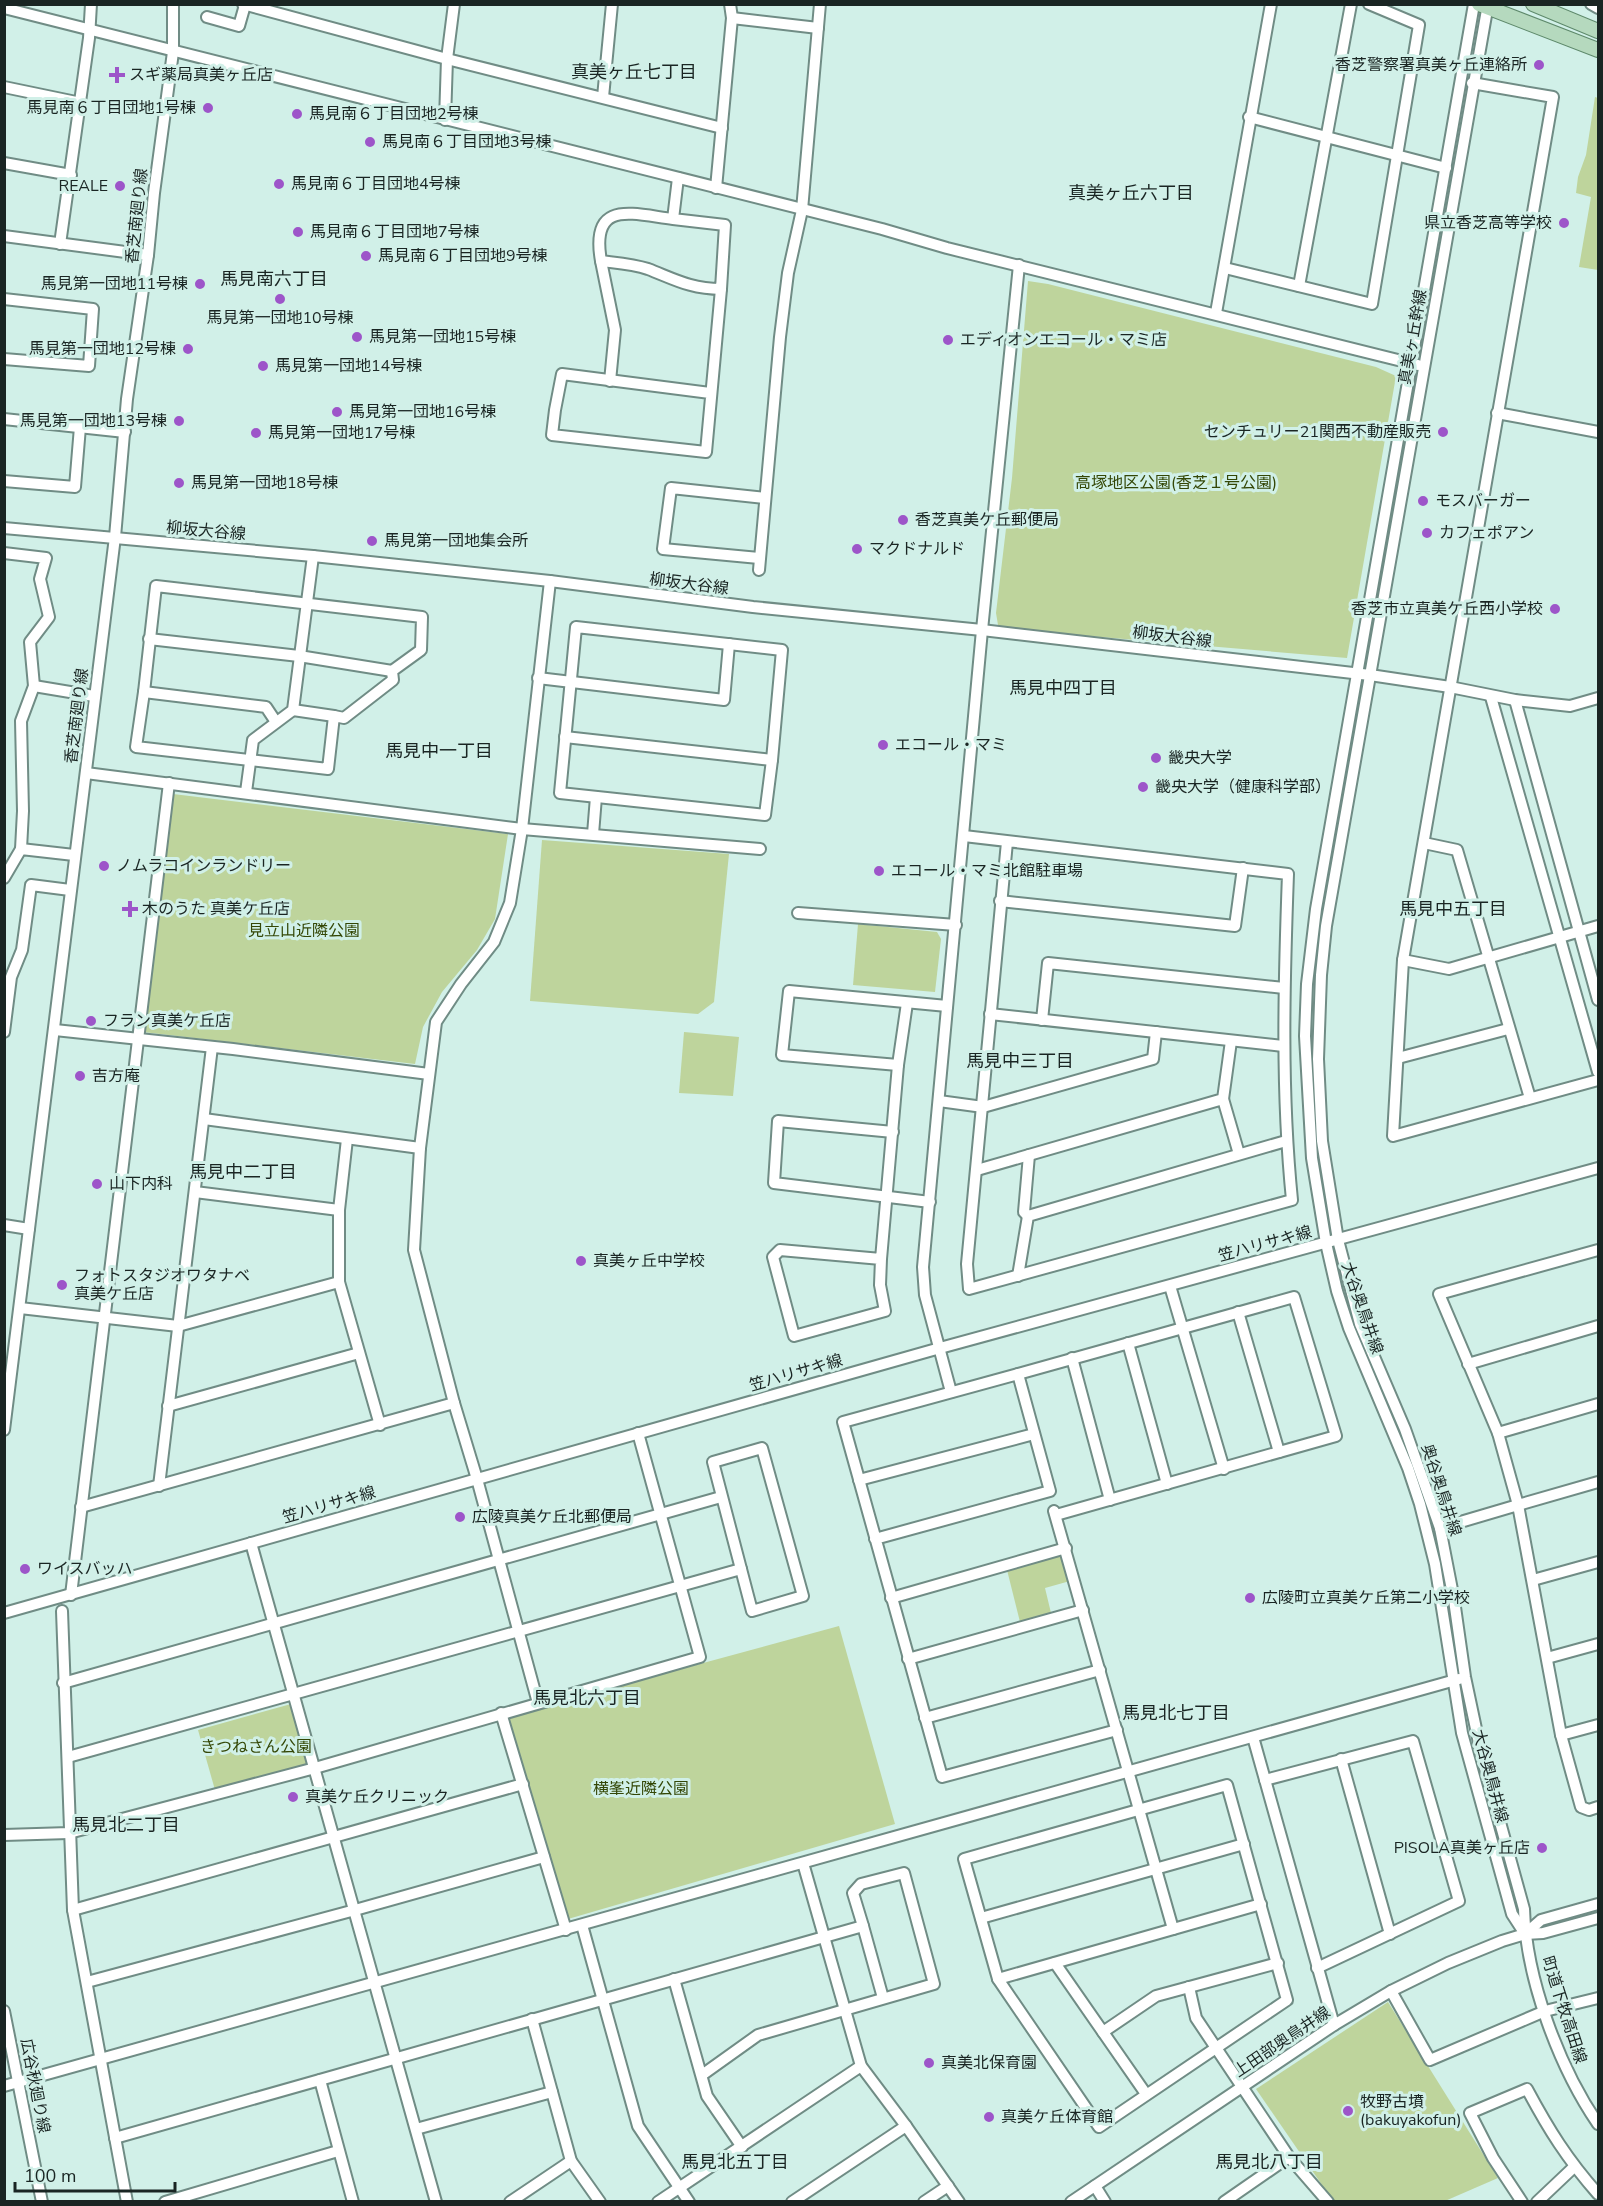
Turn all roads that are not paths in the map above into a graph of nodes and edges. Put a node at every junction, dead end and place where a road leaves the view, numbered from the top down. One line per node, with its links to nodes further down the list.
1 (91, 4): 19 (street)
2 (173, 4): 22 (street, 香芝南廻り線)
3 (454, 4): 23 (street)
4 (612, 4): 26 (street)
5 (730, 4): 17 (street)
6 (820, 4): 18 (street)
7 (1271, 4): 28 (street)
8 (1351, 4): 31 (street)
9 (1369, 4): 32 (street)
10 (1533, 4): 20 (main road)
11 (1591, 4): 15 (street)
12 (244, 5): 16 (street); 23 (street)
13 (1482, 5): 21 (main road); 24 (street, 真美ヶ丘幹線); 34 (street, 真美ヶ丘幹線)
14 (4, 8): 19 (street)
15 (1599, 8)
16 (207, 17)
17 (732, 18): 18 (street); 30 (street)
18 (818, 28): 38 (street)
19 (88, 30): 22 (street); 27 (street)
20 (1599, 31)
21 (1599, 50)
22 (173, 52): 29 (street); 42 (street, 香芝南廻り線)
23 (447, 59): 26 (street); 29 (street)
24 (1472, 83): 52 (street, 真美ヶ丘幹線); 55 (street)
25 (4, 87): 27 (street)
26 (603, 97): 30 (street)
27 (81, 103): 35 (street)
28 (1250, 117): 31 (street); 45 (street)
29 (445, 120): 36 (street)
30 (722, 128): 37 (street)
31 (1327, 136): 32 (street); 46 (street)
32 (1397, 154): 34 (street); 46 (street)
33 (4, 163): 35 (street)
34 (1446, 168): 51 (street, 真美ヶ丘幹線)
35 (71, 175): 41 (street)
36 (678, 178): 37 (street); 39 (street)
37 (716, 188): 38 (street)
38 (802, 210): 44 (street); 61 (street)
39 (673, 219): 43 (street); 47 (street)
40 (4, 236): 41 (street)
41 (60, 244): 42 (street)
42 (148, 255): 58 (street, 香芝南廻り線)
43 (601, 261): 47 (street); 53 (street)
44 (1018, 266): 49 (street); 70 (street)
45 (1224, 268): 46 (street); 49 (street)
46 (1299, 286)
47 (721, 289): 54 (street)
48 (4, 299): 50 (street)
49 (1216, 313): 51 (street)
50 (4, 359)
51 (1412, 363): 52 (street); 75 (street, 真美ヶ丘幹線)
52 (1424, 366): 76 (street, 真美ヶ丘幹線)
53 (610, 381): 54 (street); 54 (street)
54 (710, 393)
55 (1497, 413): 59 (street); 80 (street)
56 (4, 419): 57 (street)
57 (80, 427): 58 (street); 60 (street)
58 (125, 432): 63 (street, 香芝南廻り線)
59 (1599, 432)
60 (4, 481)
61 (765, 498): 66 (street); 66 (street)
62 (4, 528): 63 (street, 柳坂大谷線)
63 (115, 537): 65 (street, 柳坂大谷線); 82 (street, 香芝南廻り線)
64 (4, 553): 79 (street)
65 (312, 556): 68 (street, 柳坂大谷線); 69 (street)
66 (759, 558): 67 (street)
67 (759, 570)
68 (550, 581): 70 (street, 柳坂大谷線); 77 (street)
69 (306, 602): 71 (street); 73 (street); 74 (street)
70 (982, 630): 75 (street, 柳坂大谷線); 98 (street)
71 (149, 639): 73 (street); 81 (street)
72 (729, 644): 78 (street); 78 (street); 91 (street)
73 (299, 656): 74 (street); 86 (street)
74 (392, 671): 87 (street)
75 (1356, 673): 76 (street, 柳坂大谷線); 155 (street, 大谷奥鳥井線)
76 (1370, 675): 80 (street, 柳坂大谷線); 154 (street, 大谷奥鳥井線)
77 (538, 678): 78 (street); 96 (street)
78 (570, 683): 89 (street)
79 (34, 686): 82 (street); 101 (street)
80 (1450, 687): 83 (street, 柳坂大谷線); 100 (street)
81 (144, 692): 88 (street); 90 (street)
82 (94, 696): 92 (street, 香芝南廻り線)
83 (1491, 696): 84 (street, 柳坂大谷線); 112 (street)
84 (1515, 700): 85 (street, 柳坂大谷線); 111 (street)
85 (1598, 700)
86 (293, 710): 87 (street); 88 (street)
87 (334, 716): 90 (street)
88 (276, 722): 90 (street)
89 (565, 737): 91 (street); 95 (street)
90 (249, 759): 94 (street)
91 (772, 760): 95 (street)
92 (86, 773): 93 (street); 103 (street, 香芝南廻り線)
93 (169, 783): 94 (street); 125 (street)
94 (246, 792): 96 (street)
95 (596, 797): 97 (street)
96 (522, 829): 97 (street); 132 (street)
97 (593, 834): 102 (street)
98 (964, 836): 99 (street); 109 (street)
99 (1007, 842): 104 (street); 107 (street)
100 (1424, 843): 113 (street); 114 (street)
101 (21, 849): 103 (street); 105 (street)
102 (760, 849)
103 (74, 855): 106 (street, 香芝南廻り線)
104 (1243, 868): 107 (street); 115 (street)
105 (4, 878)
106 (70, 890): 122 (street, 香芝南廻り線); 123 (street)
107 (1000, 901): 119 (street)
108 (798, 913): 109 (street)
109 (956, 925): 118 (street)
110 (1599, 927): 111 (street)
111 (1580, 932): 112 (street); 116 (street)
112 (1559, 938): 113 (street); 131 (street)
113 (1488, 958): 114 (street); 121 (street)
114 (1403, 960): 129 (street)
115 (1284, 988): 120 (street); 127 (street)
116 (1599, 1000)
117 (907, 1003): 118 (street); 130 (street); 130 (street)
118 (947, 1006): 136 (street)
119 (990, 1014): 120 (street); 137 (street)
120 (1042, 1020): 124 (street)
121 (1508, 1029): 129 (street); 134 (street)
122 (55, 1030): 125 (street); 153 (street, 香芝南廻り線)
123 (4, 1032)
124 (1156, 1032): 126 (street); 137 (street)
125 (139, 1039): 128 (street); 163 (street)
126 (1231, 1041): 127 (street); 135 (street)
127 (1283, 1046): 141 (street)
128 (213, 1047): 132 (street); 138 (street)
129 (1398, 1058): 134 (street)
130 (898, 1065): 139 (street)
131 (1599, 1072)
132 (429, 1074): 142 (street)
133 (1599, 1080): 134 (street)
134 (1530, 1098)
135 (1223, 1099): 143 (street); 144 (street)
136 (939, 1101): 137 (street); 149 (street)
137 (983, 1107): 146 (street)
138 (204, 1119): 140 (street); 147 (street)
139 (893, 1132): 148 (street); 148 (street)
140 (347, 1139): 142 (street); 150 (street)
141 (1286, 1141): 144 (street); 158 (street)
142 (420, 1148): 174 (street)
143 (1029, 1155): 146 (street); 151 (street)
144 (1239, 1155): 151 (street)
145 (1599, 1168): 154 (street, 笠ハリサキ線)
146 (977, 1170): 158 (street)
147 (195, 1192): 150 (street); 164 (street)
148 (887, 1196): 149 (street); 157 (street)
149 (930, 1202): 168 (street)
150 (339, 1210): 159 (street)
151 (1028, 1216): 158 (street)
152 (4, 1226): 153 (street)
153 (29, 1229): 161 (street, 香芝南廻り線)
154 (1338, 1240): 155 (street, 笠ハリサキ線); 195 (street, 奥谷奥鳥井線)
155 (1326, 1243): 160 (street, 笠ハリサキ線); 216 (street, 大谷奥鳥井線)
156 (1599, 1250): 171 (street)
157 (882, 1259): 157 (street)
158 (1018, 1276)
159 (339, 1282): 164 (street); 169 (street)
160 (1170, 1286): 166 (street); 168 (street, 笠ハリサキ線)
161 (20, 1308): 163 (street); 177 (street, 香芝南廻り線)
162 (1238, 1312): 166 (street); 183 (street); 183 (street)
163 (104, 1318): 164 (street); 193 (street)
164 (178, 1326): 176 (street)
165 (1599, 1326): 171 (street)
166 (1182, 1327): 167 (street); 184 (street)
167 (1128, 1343): 170 (street); 188 (street)
168 (940, 1348): 173 (street); 180 (street, 笠ハリサキ線)
169 (359, 1353): 176 (street); 178 (street)
170 (1072, 1358): 172 (street); 191 (street)
171 (1468, 1364): 182 (street)
172 (1018, 1374): 173 (street); 181 (street)
173 (951, 1392): 186 (street)
174 (454, 1403): 178 (street); 185 (street)
175 (1599, 1404): 182 (street)
176 (168, 1406): 189 (street)
177 (6, 1407): 179 (street, 香芝南廻り線)
178 (380, 1425): 189 (street)
179 (4, 1430)
180 (638, 1433): 185 (street, 笠ハリサキ線); 194 (street)
181 (1034, 1434): 186 (street); 196 (street)
182 (1498, 1434): 192 (street)
183 (1279, 1452): 184 (street)
184 (1224, 1468): 188 (street)
185 (477, 1479): 197 (street, 笠ハリサキ線); 199 (street)
186 (858, 1480): 196 (street)
187 (1599, 1482): 192 (street)
188 (1167, 1484): 191 (street)
189 (159, 1486): 193 (street)
190 (721, 1497): 194 (street); 201 (street); 201 (street)
191 (1110, 1500): 198 (street)
192 (1518, 1505): 195 (street); 202 (street)
193 (81, 1507): 204 (street)
194 (660, 1515): 199 (street); 203 (street)
195 (1440, 1528): 215 (street, 奥谷奥鳥井線)
196 (875, 1539): 205 (street)
197 (251, 1543): 204 (street, 笠ハリサキ線); 209 (street)
198 (1066, 1548): 205 (street); 206 (street)
199 (498, 1561): 209 (street); 210 (street)
200 (1599, 1562): 202 (street)
201 (741, 1569): 203 (street)
202 (1533, 1580): 212 (street)
203 (682, 1586): 210 (street); 219 (street)
204 (71, 1595): 208 (street, 笠ハリサキ線)
205 (891, 1598): 213 (street)
206 (1083, 1610): 213 (street); 214 (street)
207 (62, 1611): 217 (street)
208 (4, 1614)
209 (274, 1623): 217 (street); 218 (street)
210 (517, 1631): 218 (street); 219 (street)
211 (1599, 1644): 212 (street)
212 (1547, 1658): 224 (street)
213 (908, 1659): 221 (street)
214 (1100, 1670): 221 (street); 223 (street)
215 (1464, 1677): 216 (street); 252 (street, 奥谷奥鳥井線)
216 (1453, 1681): 225 (street); 252 (street, 大谷奥鳥井線)
217 (63, 1683): 226 (street)
218 (294, 1695): 226 (street); 228 (street)
219 (538, 1703): 220 (street)
220 (501, 1713): 228 (street); 231 (street)
221 (926, 1718): 223 (street)
222 (1599, 1725): 224 (street)
223 (1117, 1730): 229 (street)
224 (1562, 1735): 232 (street)
225 (1253, 1737): 229 (street); 230 (street)
226 (68, 1757): 234 (street)
227 (1341, 1759): 230 (street); 251 (street); 251 (street)
228 (315, 1768): 234 (street); 236 (street)
229 (1128, 1772): 233 (street); 239 (street)
230 (1265, 1780): 256 (street)
231 (523, 1784): 236 (street); 238 (street)
232 (1599, 1807)
233 (1139, 1809): 237 (street); 240 (street); 245 (street)
234 (69, 1833): 235 (street); 243 (street)
235 (4, 1835)
236 (334, 1836): 243 (street); 244 (street)
237 (1244, 1844): 240 (street); 241 (street)
238 (544, 1857): 244 (street); 250 (street)
239 (804, 1863): 247 (street); 253 (street)
240 (1155, 1869): 245 (street); 249 (street)
241 (1261, 1904): 249 (street); 255 (street)
242 (1599, 1904): 252 (street)
243 (73, 1910): 259 (street)
244 (355, 1910): 259 (street); 260 (street)
245 (981, 1918): 258 (street)
246 (1599, 1918): 252 (street)
247 (582, 1925): 250 (street); 265 (street)
248 (863, 1926): 253 (street); 263 (street); 263 (street)
249 (1173, 1929): 254 (street)
250 (566, 1930): 260 (street)
251 (1390, 1934): 256 (street)
252 (1525, 1934): 262 (street, 上田部奥鳥井線); 268 (street, 町道下牧高田線)
253 (825, 1937): 257 (street); 266 (street)
254 (1055, 1963): 258 (street); 271 (street)
255 (1278, 1963): 261 (street); 272 (street)
256 (1317, 1968): 270 (street)
257 (674, 1979): 265 (street); 276 (street)
258 (998, 1979): 282 (street)
259 (87, 1982): 274 (street)
260 (375, 1983): 273 (street); 274 (street)
261 (1189, 1987): 271 (street); 272 (street)
262 (1391, 1990): 268 (street); 270 (street, 上田部奥鳥井線)
263 (883, 1998): 266 (street)
264 (1599, 1998): 268 (street)
265 (602, 2000): 269 (street); 294 (street)
266 (844, 2010): 275 (street); 276 (street)
267 (4, 2011): 278 (street, 広谷秋廻り線)
268 (1545, 2011): 283 (street, 町道下牧高田線)
269 (532, 2019): 273 (street); 281 (street)
270 (1334, 2025): 280 (street, 上田部奥鳥井線)
271 (1103, 2032): 282 (street)
272 (1216, 2047): 280 (street); 282 (street)
273 (396, 2058): 277 (street); 285 (street)
274 (100, 2059): 278 (street); 286 (street)
275 (861, 2067): 284 (street); 287 (street)
276 (702, 2075): 287 (street)
277 (320, 2080): 286 (street); 288 (street)
278 (18, 2082): 279 (street); 296 (street, 広谷秋廻り線)
279 (4, 2086)
280 (1241, 2087): 289 (street); 293 (street, 上田部奥鳥井線)
281 (552, 2092): 285 (street); 290 (street)
282 (1146, 2094)
283 (1599, 2124)
284 (906, 2126): 292 (street); 305 (street)
285 (416, 2129): 300 (street)
286 (115, 2138): 297 (street)
287 (742, 2147): 294 (street)
288 (338, 2151): 298 (street); 299 (street)
289 (1290, 2157): 310 (street); 311 (street)
290 (571, 2161): 301 (street); 302 (street)
291 (1574, 2167): 295 (street); 312 (street); 313 (street)
292 (948, 2186): 306 (street); 307 (street)
293 (1095, 2186): 308 (street, 上田部奥鳥井線); 309 (street)
294 (679, 2188): 303 (street); 304 (street)
295 (1599, 2194)
296 (42, 2202)
297 (127, 2202)
298 (165, 2202)
299 (353, 2202)
300 (436, 2202)
301 (510, 2202)
302 (600, 2202)
303 (658, 2202)
304 (689, 2202)
305 (792, 2202)
306 (924, 2202)
307 (959, 2202)
308 (1071, 2202)
309 (1106, 2202)
310 (1224, 2202)
311 (1328, 2202)
312 (1522, 2202)
313 (1537, 2202)

